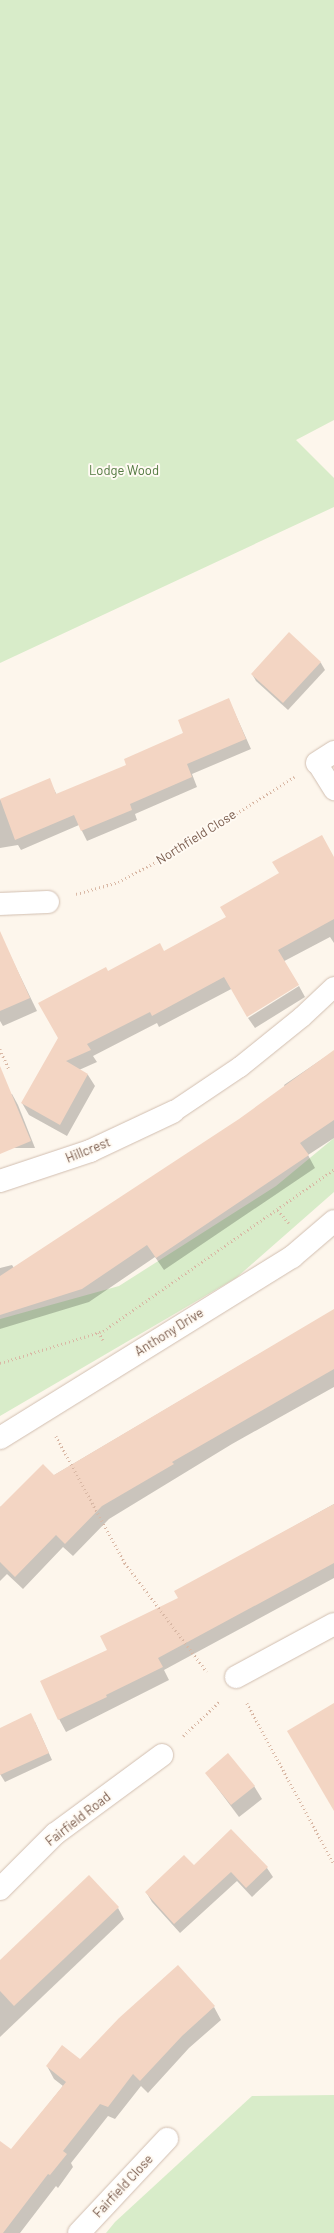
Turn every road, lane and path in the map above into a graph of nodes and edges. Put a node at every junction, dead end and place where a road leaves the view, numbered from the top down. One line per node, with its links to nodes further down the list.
1 (326, 758): 2 (lane); 3 (path, Northfield Close)
2 (334, 790)
3 (48, 902): 4 (street)
4 (0, 904)
5 (334, 986): 8 (lane)
6 (0, 1049): 7 (path)
7 (9, 1069)
8 (173, 1112): 10 (street, Hillcrest)
9 (334, 1169): 12 (path)
10 (0, 1181)
11 (334, 1222): 13 (street, Anthony Drive)
12 (0, 1363)
13 (42, 1411): 14 (street, Anthony Drive); 16 (path)
14 (0, 1438)
15 (334, 1624): 17 (street)
16 (211, 1677)
17 (231, 1686): 18 (path); 19 (path)
18 (162, 1755): 20 (street, Fairfield Road)
19 (334, 1864)
20 (0, 1889)
21 (167, 2139): 22 (street, Fairfield Close)
22 (79, 2233)

